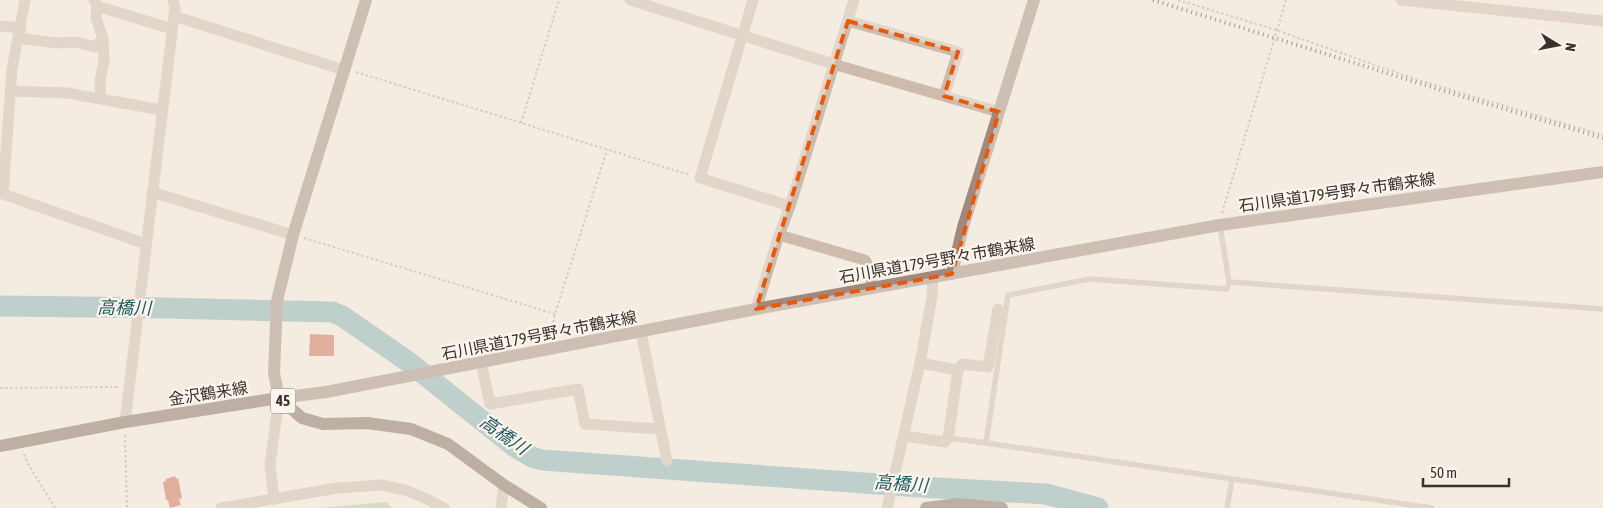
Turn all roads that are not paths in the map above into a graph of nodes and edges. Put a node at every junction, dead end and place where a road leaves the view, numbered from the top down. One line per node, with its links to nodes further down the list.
1 (25, 0): 15 (street)
2 (173, 0): 10 (street)
3 (366, 0): 19 (main road)
4 (630, 0): 16 (street)
5 (753, 0): 16 (street)
6 (854, 0): 11 (street)
7 (1034, 0): 24 (main road)
8 (1401, 0): 12 (street)
9 (95, 3): 14 (street); 17 (street)
10 (174, 16): 14 (street); 19 (street)
11 (848, 21): 18 (street); 21 (street)
12 (1603, 22)
13 (0, 26): 15 (street)
14 (172, 28): 23 (street)
15 (20, 33): 17 (street); 20 (street)
16 (742, 34): 18 (street); 28 (street)
17 (103, 38): 22 (street)
18 (833, 64): 21 (street); 28 (street)
19 (344, 69): 30 (main road)
20 (7, 87): 22 (street); 27 (street)
21 (944, 96): 24 (street)
22 (101, 99): 23 (street)
23 (162, 110): 26 (street)
24 (999, 112): 33 (main road)
25 (1603, 172): 29 (main road, 石川県道179号野々市鶴来線)
26 (152, 192): 30 (street); 32 (street)
27 (2, 194): 32 (street)
28 (790, 206): 31 (street)
29 (1220, 225): 33 (main road, 石川県道179号野々市鶴来線); 35 (lane)
30 (293, 235): 44 (main road)
31 (779, 235): 36 (street); 37 (street)
32 (146, 244): 45 (street)
33 (952, 274): 34 (main road, 石川県道179号野々市鶴来線)
34 (933, 277): 36 (main road, 石川県道179号野々市鶴来線); 42 (street)
35 (1229, 282): 39 (lane); 49 (lane)
36 (872, 288): 37 (main road, 石川県道179号野々市鶴来線)
37 (756, 309): 40 (main road, 石川県道179号野々市鶴来線)
38 (998, 309): 43 (street)
39 (1603, 309)
40 (641, 332): 41 (main road, 石川県道179号野々市鶴来線); 46 (street)
41 (481, 362): 44 (main road, 石川県道179号野々市鶴来線); 46 (street)
42 (920, 363): 43 (street); 47 (street)
43 (958, 370): 48 (street)
44 (279, 398): 45 (main road, 金沢鶴来線 / 45); 53 (main road, 45); 54 (street)
45 (125, 422): 50 (main road, 金沢鶴来線 / 45)
46 (660, 429): 51 (street)
47 (904, 436): 48 (street); 59 (street)
48 (948, 438): 49 (lane)
49 (986, 443): 52 (lane)
50 (0, 446)
51 (666, 461)
52 (1232, 480): 62 (lane); 63 (lane)
53 (504, 485): 57 (street); 58 (main road, 45)
54 (274, 498): 55 (street); 56 (street)
55 (221, 508)
56 (444, 508)
57 (501, 508)
58 (541, 508)
59 (887, 508)
60 (926, 508): 61 (main road)
61 (1002, 508)
62 (1228, 508)
63 (1432, 508)

